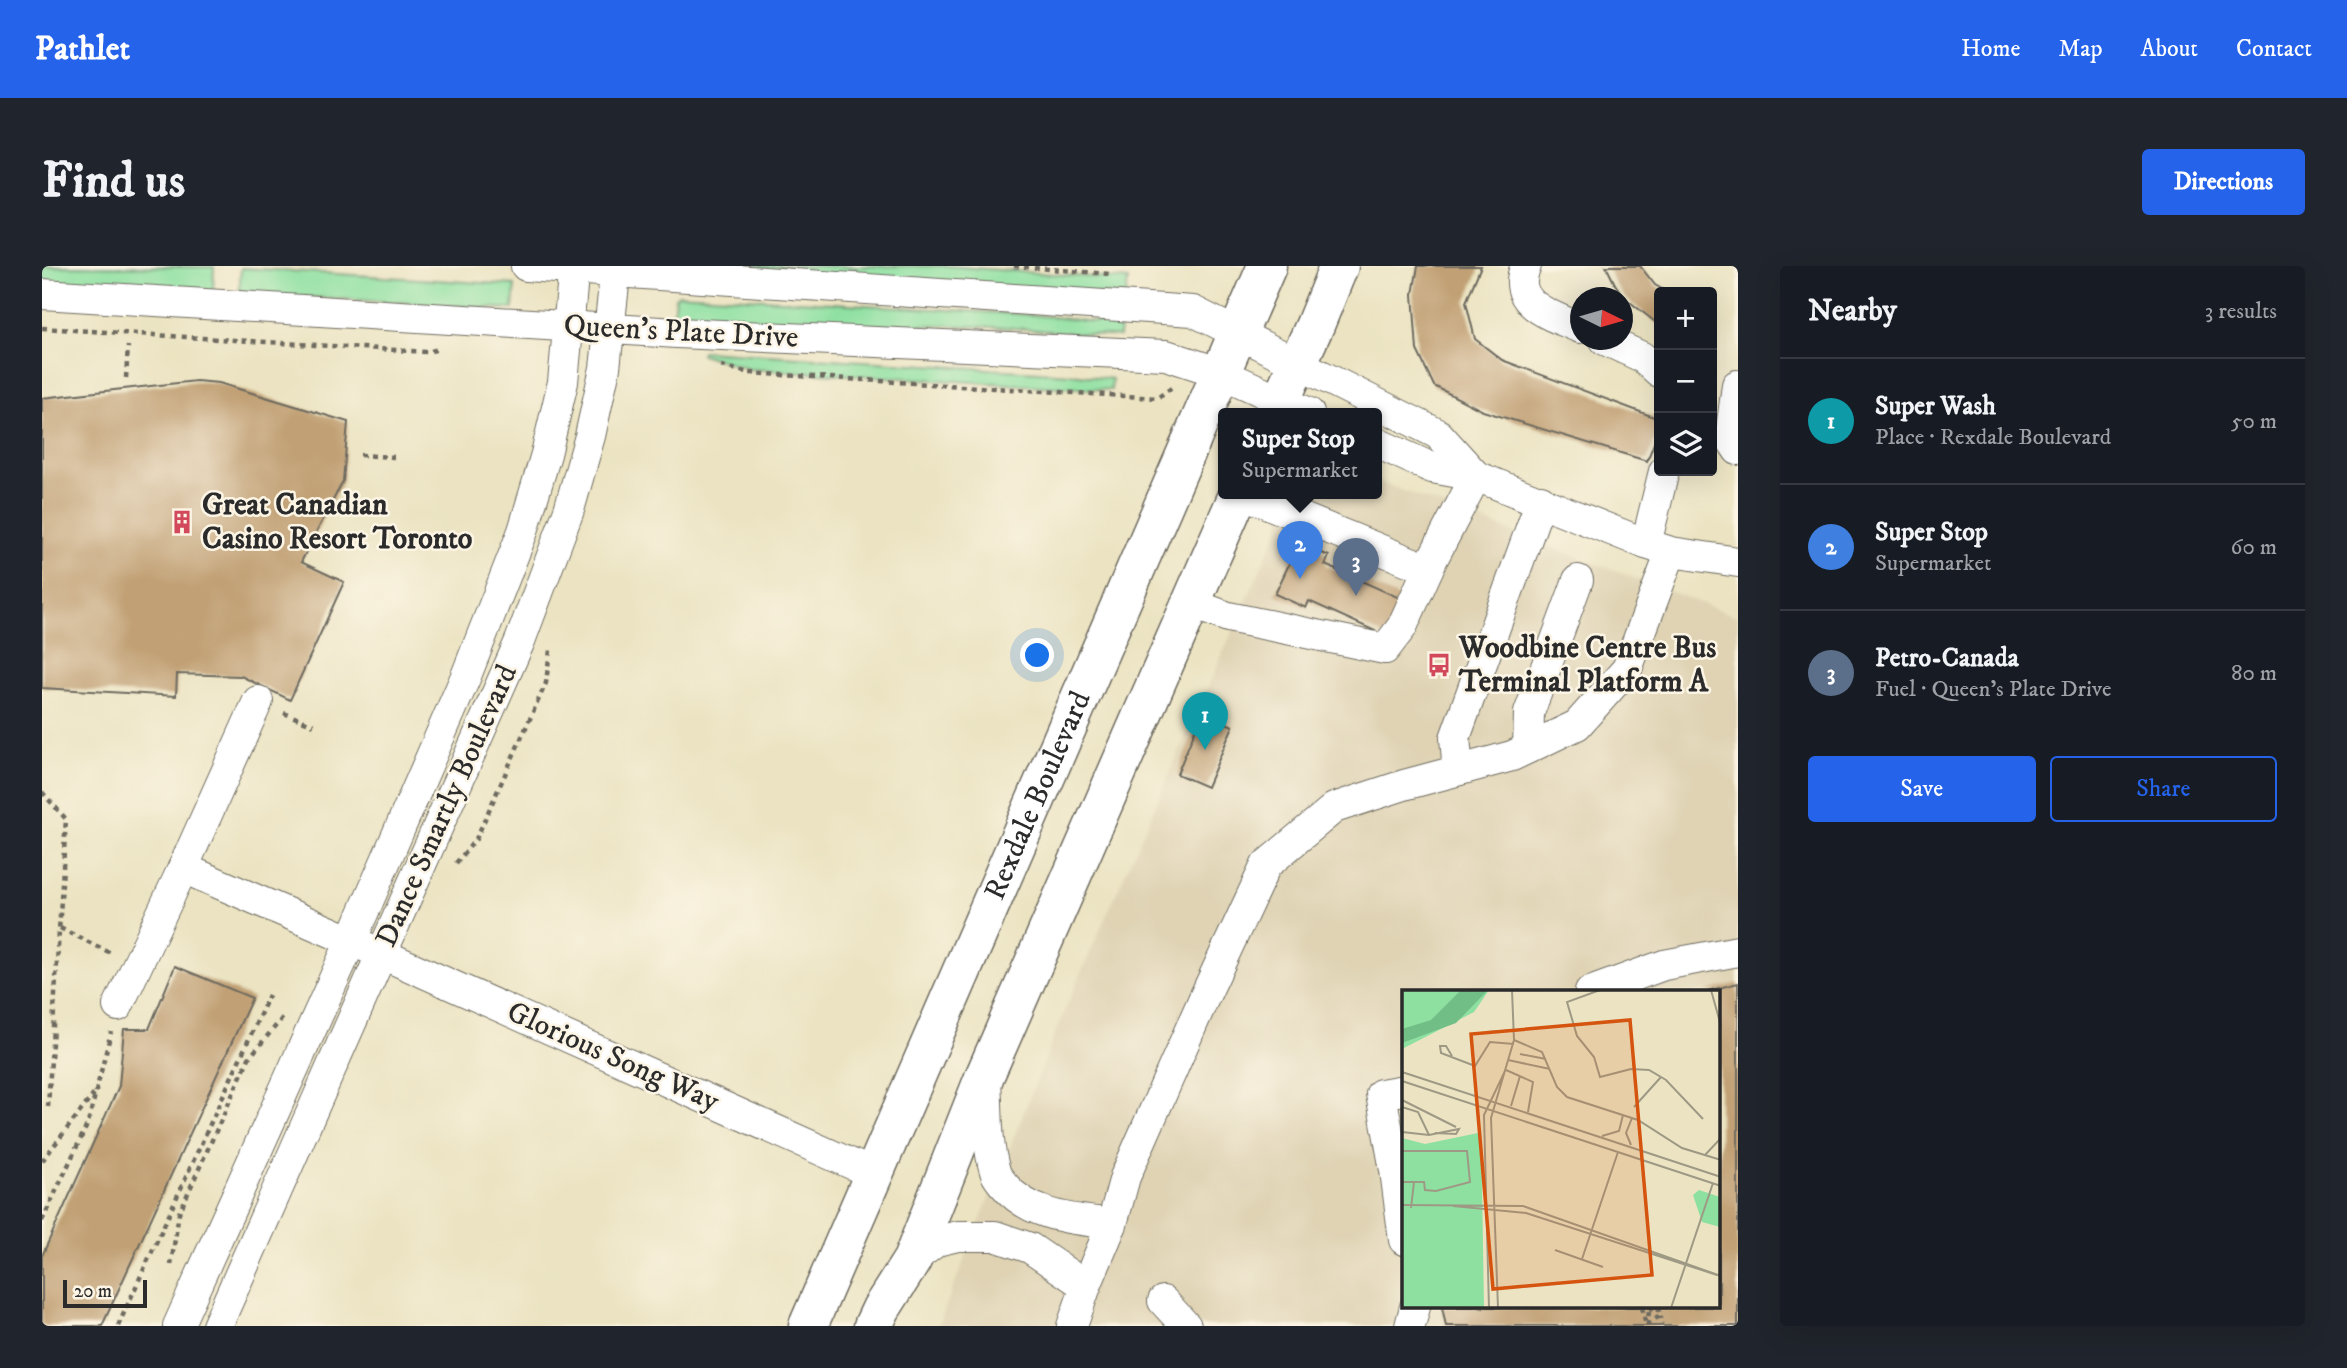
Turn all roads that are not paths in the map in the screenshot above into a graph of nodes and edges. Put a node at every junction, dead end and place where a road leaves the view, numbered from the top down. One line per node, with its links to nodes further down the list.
1 (526, 266): 5 (street, Queen's Plate Drive)
2 (1267, 266): 11 (main road, Rexdale Boulevard)
3 (1339, 266): 13 (main road)
4 (1526, 266): 8 (street)
5 (574, 267): 6 (street, Queen's Plate Drive); 9 (street, Dance Smartly Boulevard)
6 (615, 269): 10 (street, Dance Smartly Boulevard); 11 (street, Queen's Plate Drive)
7 (42, 294): 9 (street, Queen's Plate Drive)
8 (1570, 323)
9 (568, 326): 10 (street, Queen's Plate Drive); 35 (street, Dance Smartly Boulevard)
10 (609, 328): 15 (street, Queen's Plate Drive); 37 (street, Dance Smartly Boulevard)
11 (1238, 333): 13 (street, Queen's Plate Drive); 15 (main road, Rexdale Boulevard)
12 (1627, 350): 14 (street)
13 (1297, 363): 18 (main road); 21 (street, Queen's Plate Drive)
14 (1654, 368)
15 (1211, 369): 17 (street, Queen's Plate Drive); 42 (main road, Rexdale Boulevard)
16 (1737, 385): 20 (street)
17 (1286, 408)
18 (1288, 408)
19 (1382, 445): 21 (street, Queen's Plate Drive)
20 (1738, 450)
21 (1476, 476): 25 (street, Queen's Plate Drive); 28 (street)
22 (1664, 476): 26 (street)
23 (1237, 499): 30 (main road)
24 (1255, 499): 28 (street)
25 (1541, 500): 26 (street, Queen's Plate Drive); 33 (street)
26 (1658, 547): 27 (street, Queen's Plate Drive); 32 (street)
27 (1738, 562)
28 (1428, 569): 30 (street)
29 (1578, 580): 32 (street)
30 (1190, 603): 40 (main road)
31 (270, 706): 34 (street)
32 (1528, 748): 33 (street)
33 (1458, 770): 43 (street)
34 (183, 868): 35 (street, Glorious Song Way); 39 (street)
35 (351, 941): 37 (street, Glorious Song Way); 49 (street, Dance Smartly Boulevard)
36 (1738, 951): 38 (street)
37 (382, 954): 42 (street, Glorious Song Way); 50 (street, Dance Smartly Boulevard)
38 (1595, 990)
39 (118, 1006)
40 (985, 1075): 43 (street); 45 (main road)
41 (1402, 1090): 44 (street)
42 (874, 1174): 51 (main road, Rexdale Boulevard)
43 (1112, 1224): 46 (street)
44 (1402, 1224)
45 (912, 1260): 46 (street); 52 (main road)
46 (1086, 1286): 53 (street)
47 (1163, 1301): 54 (street)
48 (1415, 1308): 55 (street)
49 (178, 1326)
50 (217, 1326)
51 (808, 1326)
52 (873, 1326)
53 (1072, 1326)
54 (1186, 1326)
55 (1410, 1326)

